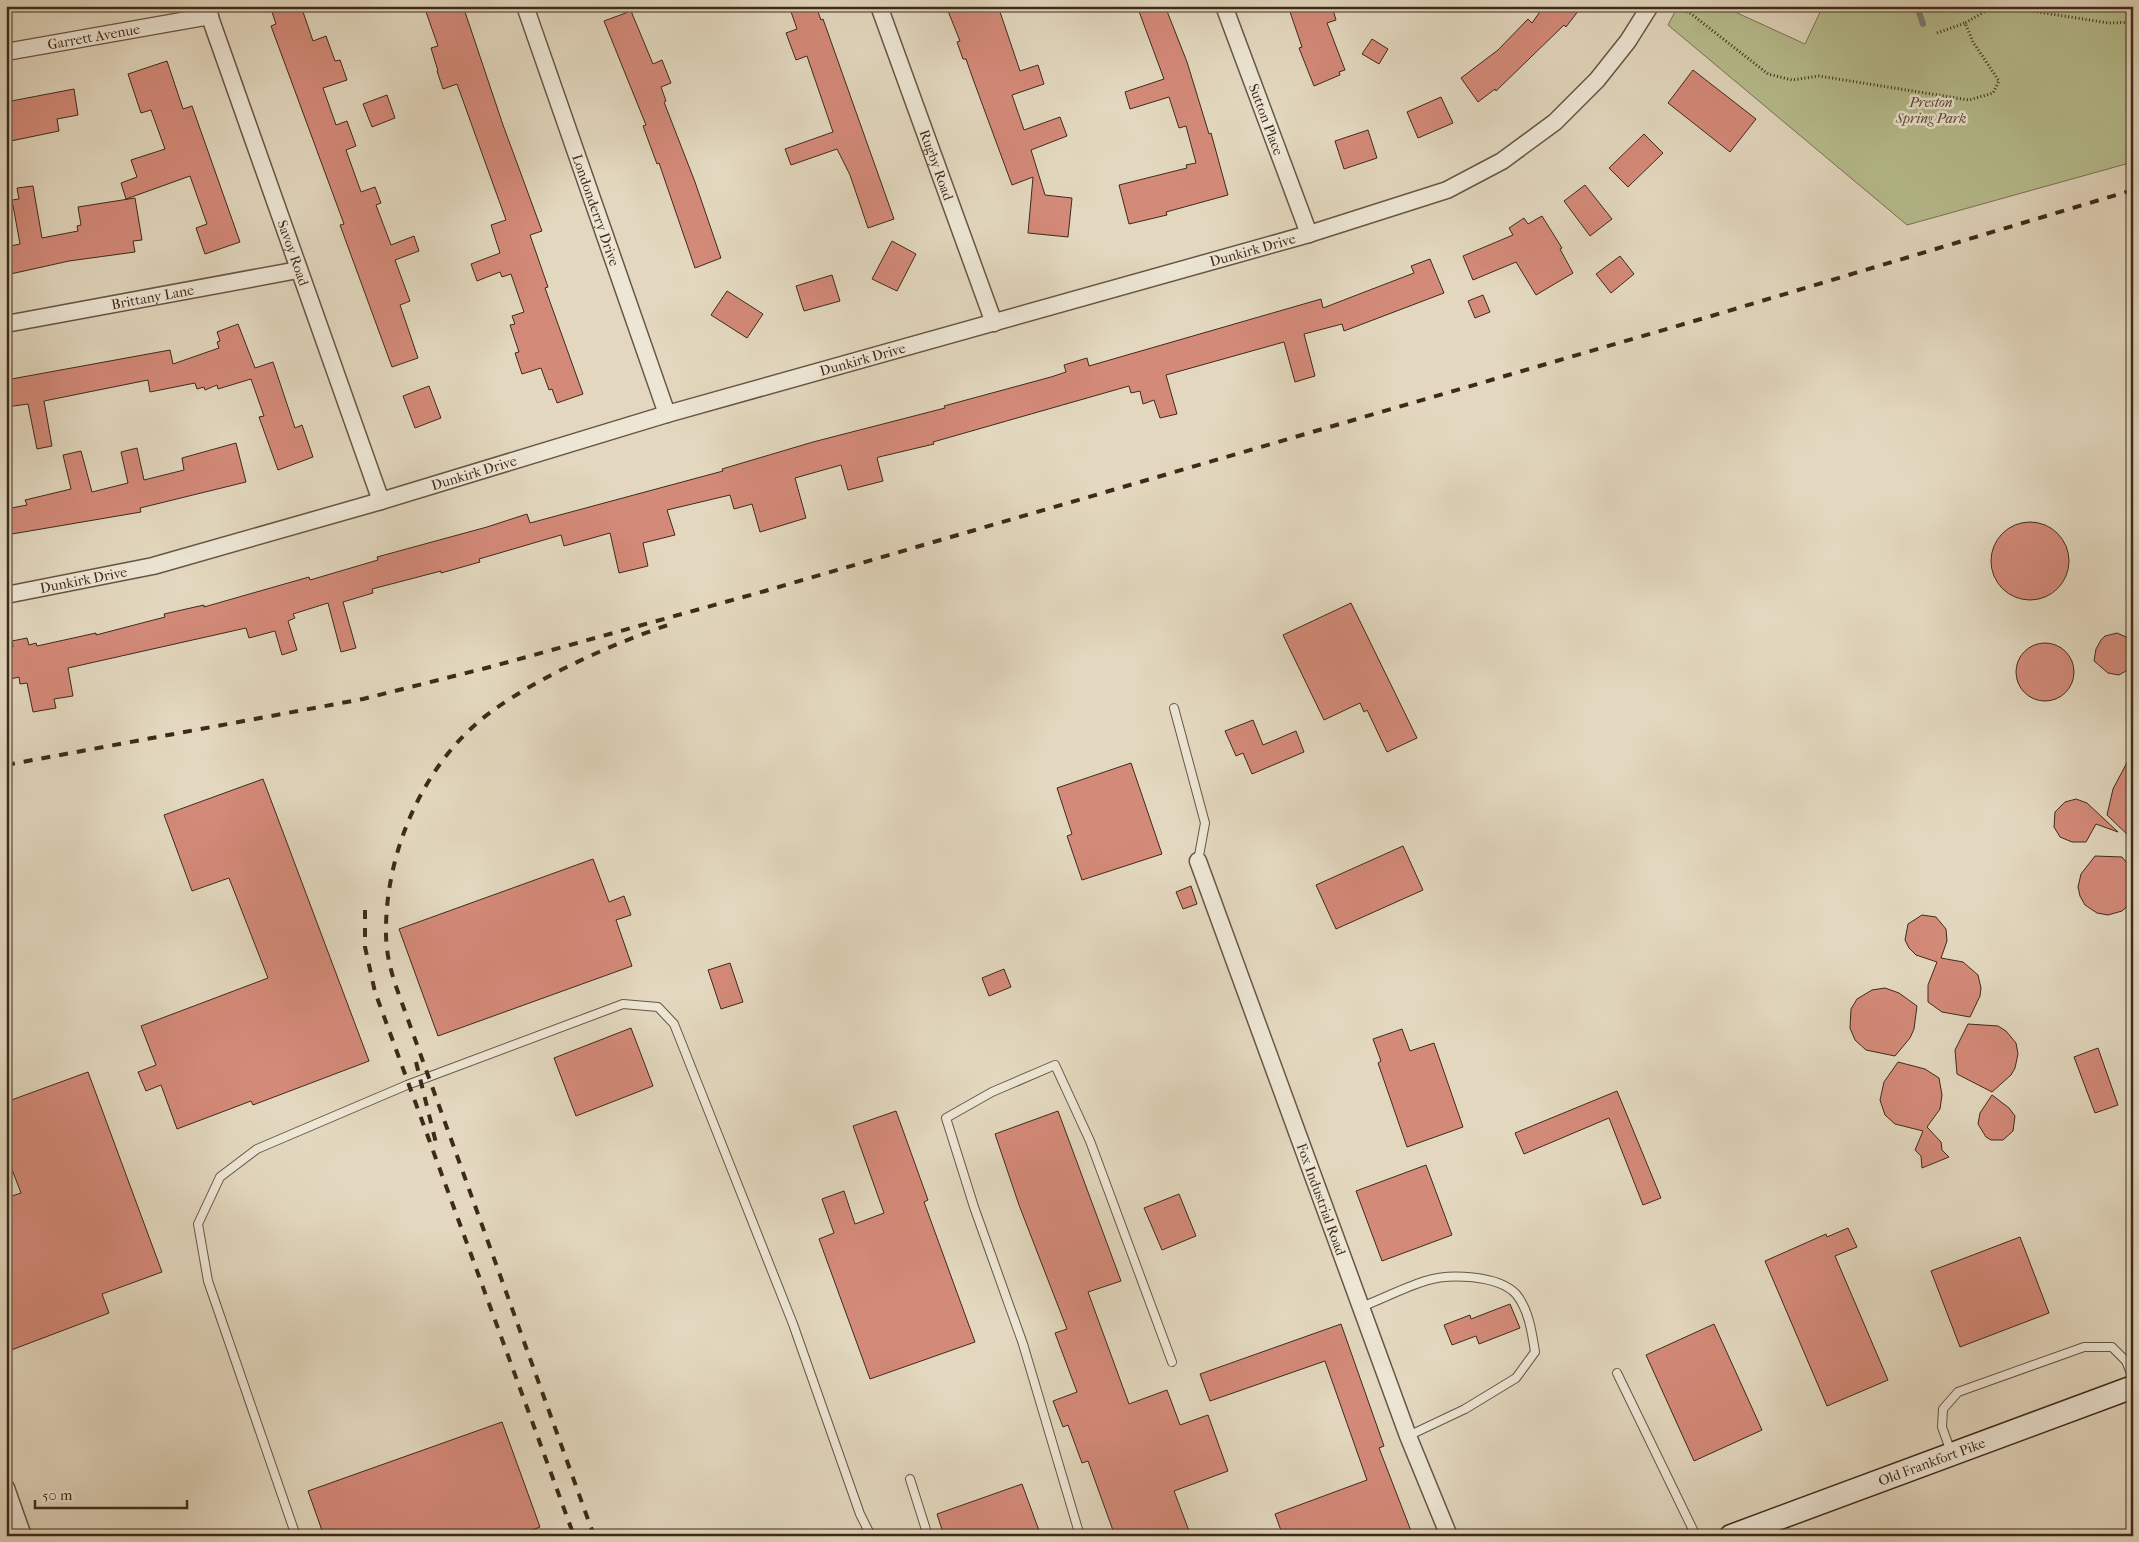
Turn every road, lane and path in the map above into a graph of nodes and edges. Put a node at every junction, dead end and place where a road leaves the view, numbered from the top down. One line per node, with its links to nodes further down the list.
1 (525, 6): 17 (street, Londonderry Drive)
2 (879, 6): 15 (street, Rugby Road)
3 (1224, 6): 13 (street, Sutton Place)
4 (1650, 6): 13 (street, Dunkirk Drive)
5 (1670, 6): 10 (path)
6 (1994, 6): 10 (path)
7 (1999, 6): 9 (path)
8 (208, 11): 12 (street, Garrett Avenue); 14 (street, Savoy Road)
9 (2133, 22)
10 (1966, 23): 11 (path)
11 (1937, 33)
12 (6, 52)
13 (1309, 234): 15 (street, Dunkirk Drive)
14 (298, 270): 16 (street, Brittany Lane); 18 (street, Savoy Road)
15 (994, 323): 17 (street, Dunkirk Drive)
16 (6, 324)
17 (667, 414): 18 (street, Dunkirk Drive)
18 (381, 502): 19 (street, Dunkirk Drive)
19 (6, 595)
20 (1174, 708): 21 (lane)
21 (1198, 861): 22 (street, Fox Industrial Road)
22 (1361, 1307): 27 (street, Fox Industrial Road); 27 (lane)
23 (1172, 1362): 36 (lane)
24 (1617, 1373): 38 (lane)
25 (2133, 1378): 28 (lane)
26 (2133, 1387): 28 (main road, Old Frankfort Pike)
27 (1408, 1436): 37 (street, Fox Industrial Road)
28 (1952, 1454): 31 (main road, Old Frankfort Pike)
29 (910, 1479): 35 (lane)
30 (6, 1488): 32 (street)
31 (1744, 1533)
32 (23, 1536)
33 (296, 1536): 34 (lane)
34 (871, 1536)
35 (928, 1536)
36 (1080, 1536)
37 (1449, 1536)
38 (1696, 1536)

